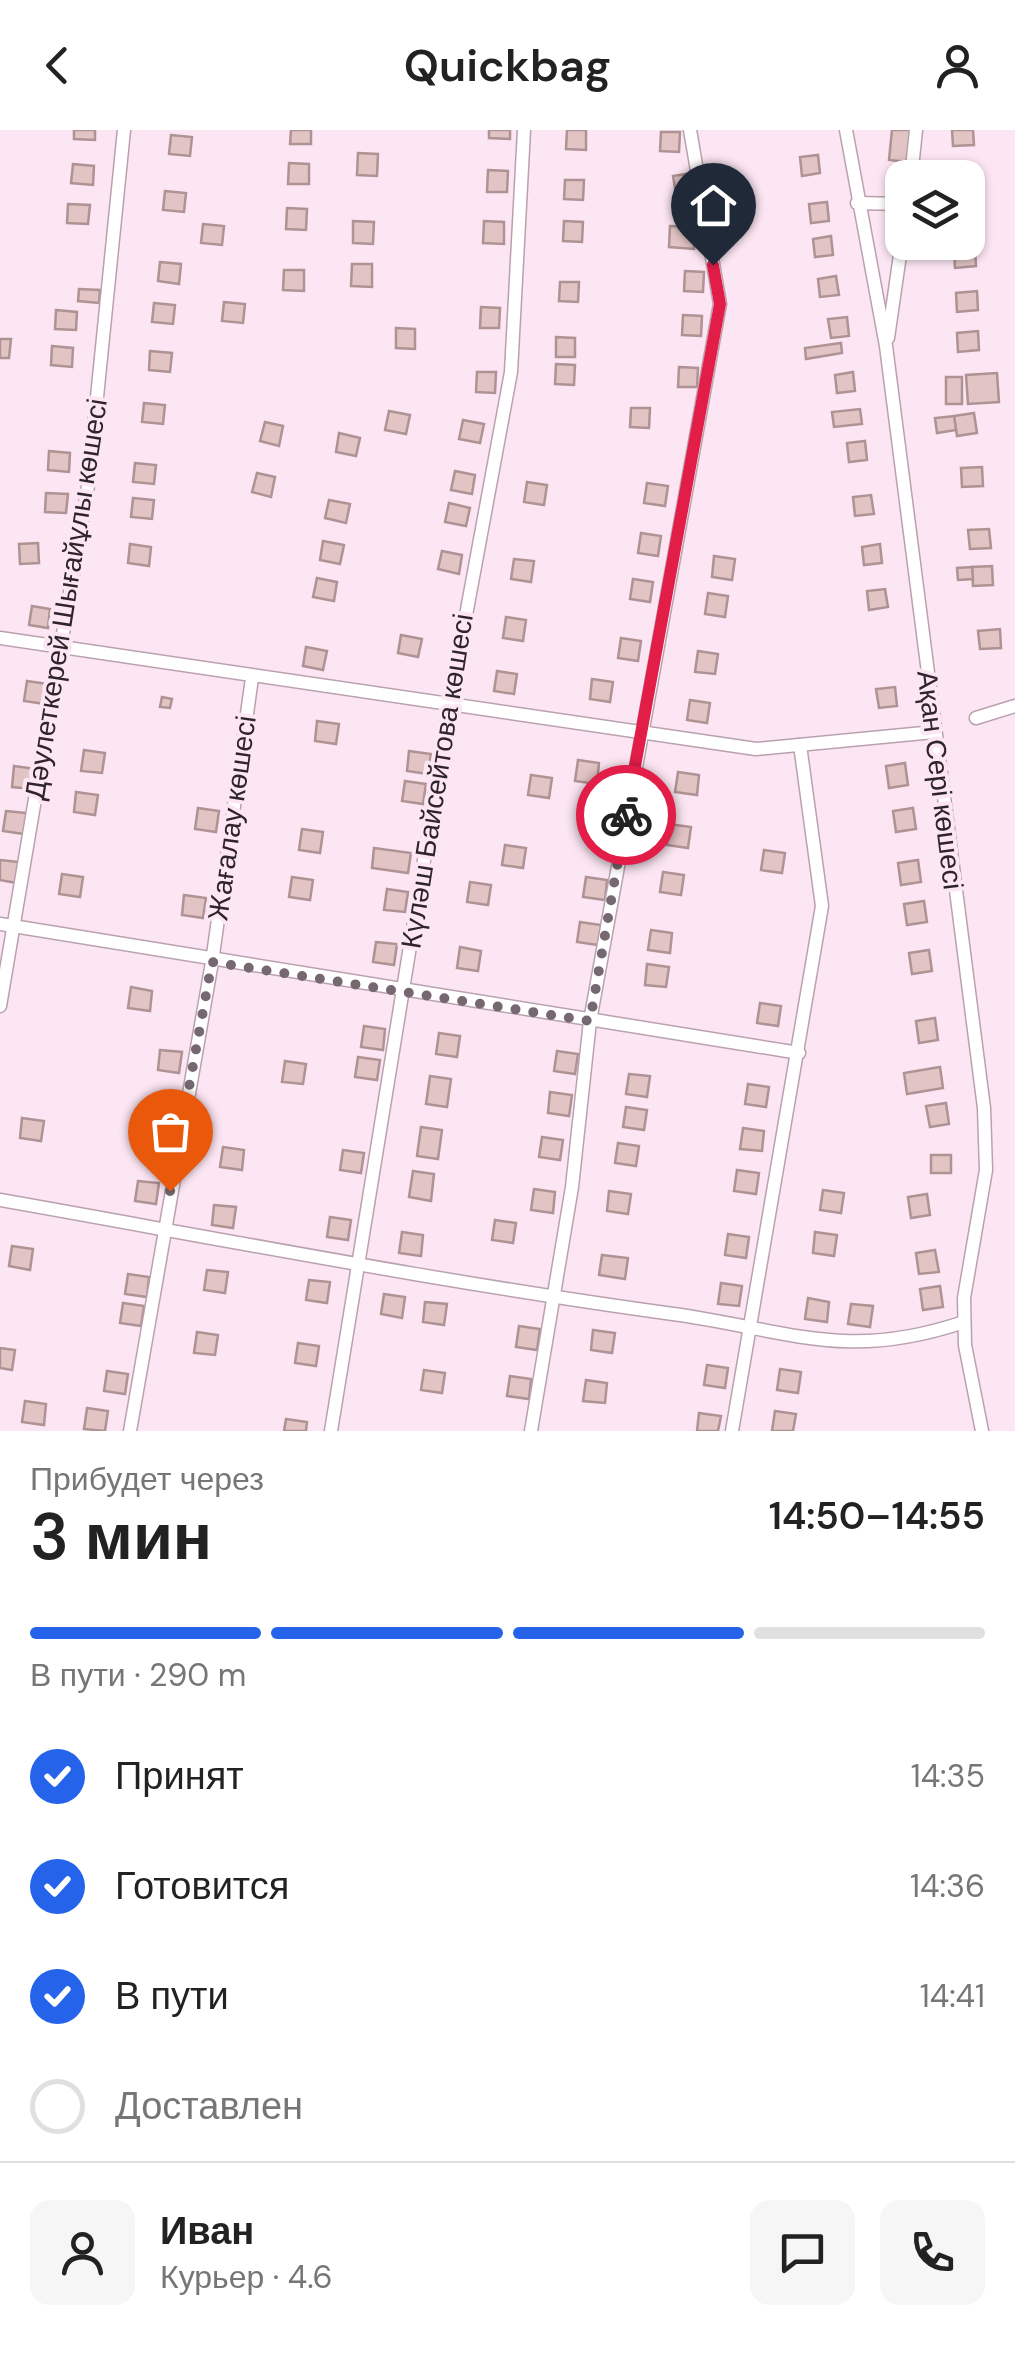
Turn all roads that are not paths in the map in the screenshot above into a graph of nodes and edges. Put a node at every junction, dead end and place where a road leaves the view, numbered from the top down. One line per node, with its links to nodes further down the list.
1 (124, 130): 12 (street, Дәулеткерей Шығайұлы көшесі)
2 (524, 130): 15 (street, Күләш Байсейтова көшесі)
3 (690, 130): 18 (street)
4 (846, 130): 7 (street, Ақан Сері көшесі)
5 (916, 130): 6 (street)
6 (913, 160)
7 (857, 203): 8 (street); 10 (street, Ақан Сері көшесі)
8 (885, 204)
9 (899, 260): 10 (street)
10 (886, 346): 17 (street, Ақан Сері көшесі)
11 (0, 638): 12 (street)
12 (64, 648): 13 (street); 20 (street, Дәулеткерей Шығайұлы көшесі)
13 (252, 678): 15 (street); 21 (street, Жағалау көшесі)
14 (1015, 706): 16 (street)
15 (449, 707): 18 (street); 22 (street, Күләш Байсейтова көшесі)
16 (976, 718)
17 (934, 732): 19 (street); 30 (street, Ақан Сері көшесі)
18 (640, 736): 19 (street); 24 (street)
19 (800, 745): 25 (street)
20 (6, 926): 21 (street); 23 (street, Дәулеткерей Шығайұлы көшесі)
21 (212, 962): 22 (street); 27 (street, Жағалау көшесі)
22 (402, 992): 24 (street); 28 (street, Күләш Байсейтова көшесі)
23 (0, 1006)
24 (590, 1021): 25 (street); 29 (street)
25 (799, 1053): 31 (street)
26 (0, 1200): 27 (street)
27 (163, 1229): 28 (street); 32 (street, Жағалау көшесі)
28 (359, 1268): 29 (street); 33 (street, Күләш Байсейтова көшесі)
29 (553, 1299): 31 (street); 34 (street)
30 (964, 1322): 31 (street); 36 (street, Ақан Сері көшесі)
31 (751, 1327): 35 (street)
32 (130, 1431)
33 (331, 1431)
34 (531, 1431)
35 (732, 1431)
36 (982, 1431)

